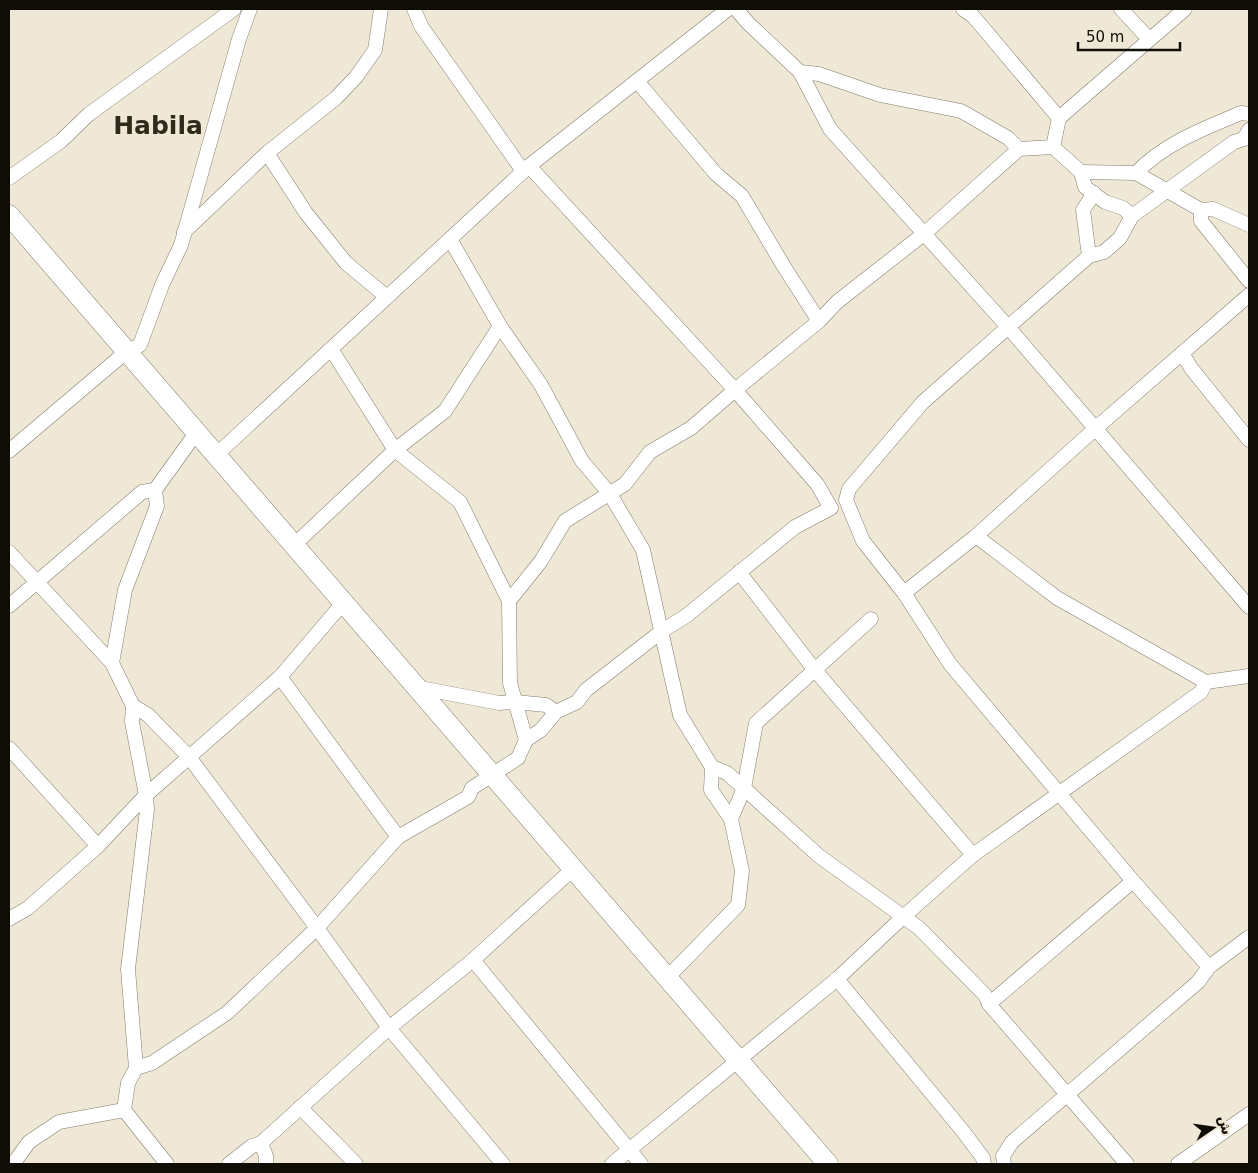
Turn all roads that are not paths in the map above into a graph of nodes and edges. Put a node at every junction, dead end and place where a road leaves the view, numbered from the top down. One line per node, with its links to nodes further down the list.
1 (234, 9): 22 (street)
2 (250, 9): 29 (street)
3 (381, 9): 18 (street)
4 (414, 9): 19 (street)
5 (736, 9): 11 (street)
6 (963, 9): 14 (street)
7 (1121, 9): 10 (street)
8 (1185, 9): 10 (street)
9 (723, 11): 12 (street)
10 (1149, 39): 14 (street)
11 (800, 72): 17 (street); 30 (street)
12 (637, 81): 19 (street); 36 (street)
13 (1249, 114): 21 (street)
14 (1058, 118): 16 (street)
15 (1249, 130): 23 (street)
16 (1053, 147): 17 (street); 20 (street)
17 (1019, 150): 30 (street)
18 (267, 153): 29 (street); 35 (street)
19 (526, 168): 31 (street); 42 (street)
20 (1081, 172): 21 (street); 24 (street)
21 (1136, 173): 23 (street)
22 (9, 178)
23 (1166, 191): 25 (street); 27 (street)
24 (1094, 192): 27 (street); 32 (street)
25 (1201, 210): 28 (street); 33 (street)
26 (9, 216): 40 (main road)
27 (1132, 216): 32 (street)
28 (1249, 225)
29 (184, 233): 40 (street)
30 (925, 233): 36 (street); 38 (street)
31 (450, 239): 35 (street); 37 (street)
32 (1089, 256): 38 (street)
33 (1249, 281)
34 (1249, 295): 41 (street)
35 (387, 297): 39 (street)
36 (819, 320): 42 (street)
37 (500, 326): 46 (street); 50 (street)
38 (1008, 327): 43 (street); 56 (street)
39 (331, 349): 46 (street); 48 (street)
40 (126, 352): 44 (main road); 47 (street)
41 (1182, 353): 43 (street); 45 (street)
42 (735, 390): 50 (street); 54 (street)
43 (1096, 428): 51 (street); 60 (street)
44 (196, 433): 48 (main road); 49 (street)
45 (1249, 440)
46 (395, 450): 52 (street); 57 (street)
47 (9, 451)
48 (215, 456): 52 (main road)
49 (155, 490): 55 (street); 63 (street)
50 (610, 494): 57 (street); 62 (street)
51 (976, 536): 56 (street); 67 (street)
52 (293, 546): 58 (main road)
53 (9, 552): 55 (street)
54 (739, 572): 62 (street); 64 (street)
55 (36, 582): 59 (street); 63 (street)
56 (904, 593): 78 (street)
57 (508, 601): 69 (street)
58 (342, 603): 66 (street); 68 (main road)
59 (9, 606)
60 (1249, 607)
61 (871, 619): 64 (street)
62 (662, 631): 71 (street); 75 (street)
63 (112, 663): 70 (street)
64 (814, 669): 77 (street); 83 (street)
65 (1249, 676): 67 (street)
66 (280, 677): 74 (street); 81 (street)
67 (1206, 682): 78 (street)
68 (415, 687): 69 (street); 76 (main road)
69 (515, 702): 71 (street); 72 (street)
70 (133, 706): 74 (street); 79 (street)
71 (556, 712): 72 (street)
72 (526, 740): 76 (street)
73 (9, 748): 82 (street)
74 (189, 757): 79 (street); 88 (street)
75 (712, 767): 77 (street); 80 (street)
76 (492, 775): 81 (street); 84 (main road)
77 (744, 788): 80 (street); 86 (street)
78 (1059, 794): 83 (street); 85 (street)
79 (146, 795): 82 (street); 97 (street)
80 (731, 819): 92 (street)
81 (398, 837): 88 (street)
82 (98, 846): 87 (street)
83 (973, 855): 86 (street)
84 (573, 869): 90 (street); 92 (main road)
85 (1133, 881): 91 (street); 94 (street)
86 (903, 917): 93 (street); 94 (street)
87 (9, 919)
88 (317, 928): 95 (street); 97 (street)
89 (1249, 937): 91 (street)
90 (473, 960): 95 (street); 103 (street)
91 (1209, 967): 98 (street)
92 (667, 978): 96 (main road)
93 (836, 979): 96 (street); 113 (street)
94 (989, 1004): 98 (street)
95 (389, 1028): 99 (street); 109 (street)
96 (737, 1060): 103 (street); 112 (main road)
97 (136, 1068): 100 (street)
98 (1067, 1093): 114 (street); 115 (street)
99 (300, 1107): 102 (street); 108 (street)
100 (124, 1110): 104 (street); 105 (street)
101 (1249, 1114): 116 (street)
102 (261, 1143): 106 (street); 107 (street)
103 (629, 1150): 110 (street); 111 (street)
104 (13, 1164)
105 (167, 1164)
106 (230, 1164)
107 (266, 1164)
108 (356, 1164)
109 (503, 1164)
110 (612, 1164)
111 (641, 1164)
112 (828, 1164)
113 (984, 1164)
114 (1004, 1164)
115 (1127, 1164)
116 (1178, 1164)

